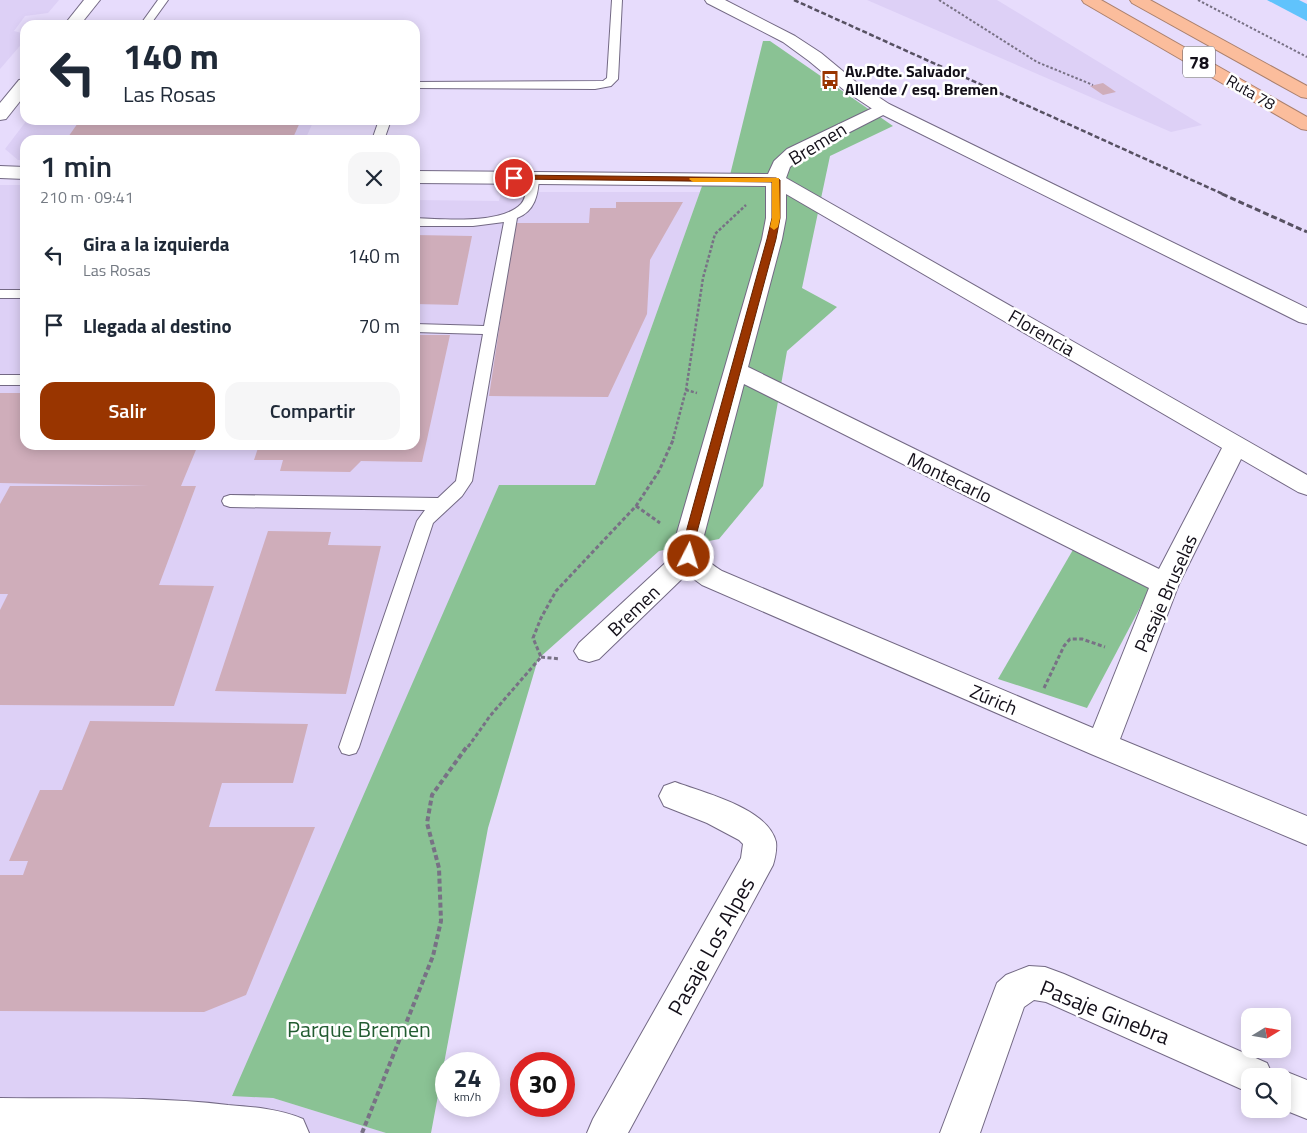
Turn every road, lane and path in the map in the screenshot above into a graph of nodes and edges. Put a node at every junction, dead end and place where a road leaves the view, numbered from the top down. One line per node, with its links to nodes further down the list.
1 (92, 0): 9 (street)
2 (163, 0): 10 (lane)
3 (617, 0): 12 (lane)
4 (713, 0): 16 (street)
5 (939, 0): 13 (path)
6 (1090, 0): 18 (highway, Ruta 78 / 78)
7 (1138, 0): 15 (highway, Ruta 78 / 78)
8 (1198, 0): 11 (path)
9 (76, 20)
10 (149, 20)
11 (1307, 57)
12 (420, 85)
13 (1093, 86)
14 (20, 90): 17 (street)
15 (1307, 92)
16 (883, 108): 23 (street, Bremen); 28 (street)
17 (0, 115)
18 (1307, 125)
19 (0, 172): 20 (street)
20 (20, 172)
21 (420, 177): 22 (street)
22 (534, 178): 23 (street); 24 (lane)
23 (776, 185): 31 (street, Bremen); 34 (street, Florencia); 52 (path)
24 (511, 216): 25 (lane); 30 (lane)
25 (420, 222)
26 (0, 294): 27 (lane)
27 (20, 294)
28 (1307, 317)
29 (420, 328): 30 (lane)
30 (490, 330): 37 (lane)
31 (735, 370): 38 (street, Bremen); 39 (street, Montecarlo)
32 (0, 380): 33 (lane)
33 (20, 380)
34 (1236, 444): 35 (street, Florencia); 39 (street, Pasaje Bruselas)
35 (1307, 486)
36 (230, 501): 37 (lane)
37 (440, 504): 44 (lane)
38 (689, 556): 40 (street, Bremen); 42 (street, Zúrich)
39 (1165, 584): 41 (street, Pasaje Bruselas)
40 (589, 652)
41 (1137, 656): 42 (path); 43 (street, Pasaje Bruselas)
42 (1031, 715): 43 (street, Zúrich)
43 (1102, 745): 46 (street, Zúrich)
44 (349, 747)
45 (675, 796): 53 (street, Pasaje Los Alpes)
46 (1307, 830)
47 (1241, 1070): 54 (street, Pasaje Ginebra)
48 (1291, 1093): 49 (street)
49 (1307, 1100)
50 (0, 1118): 51 (street)
51 (289, 1133)
52 (362, 1133)
53 (607, 1133)
54 (960, 1133)

